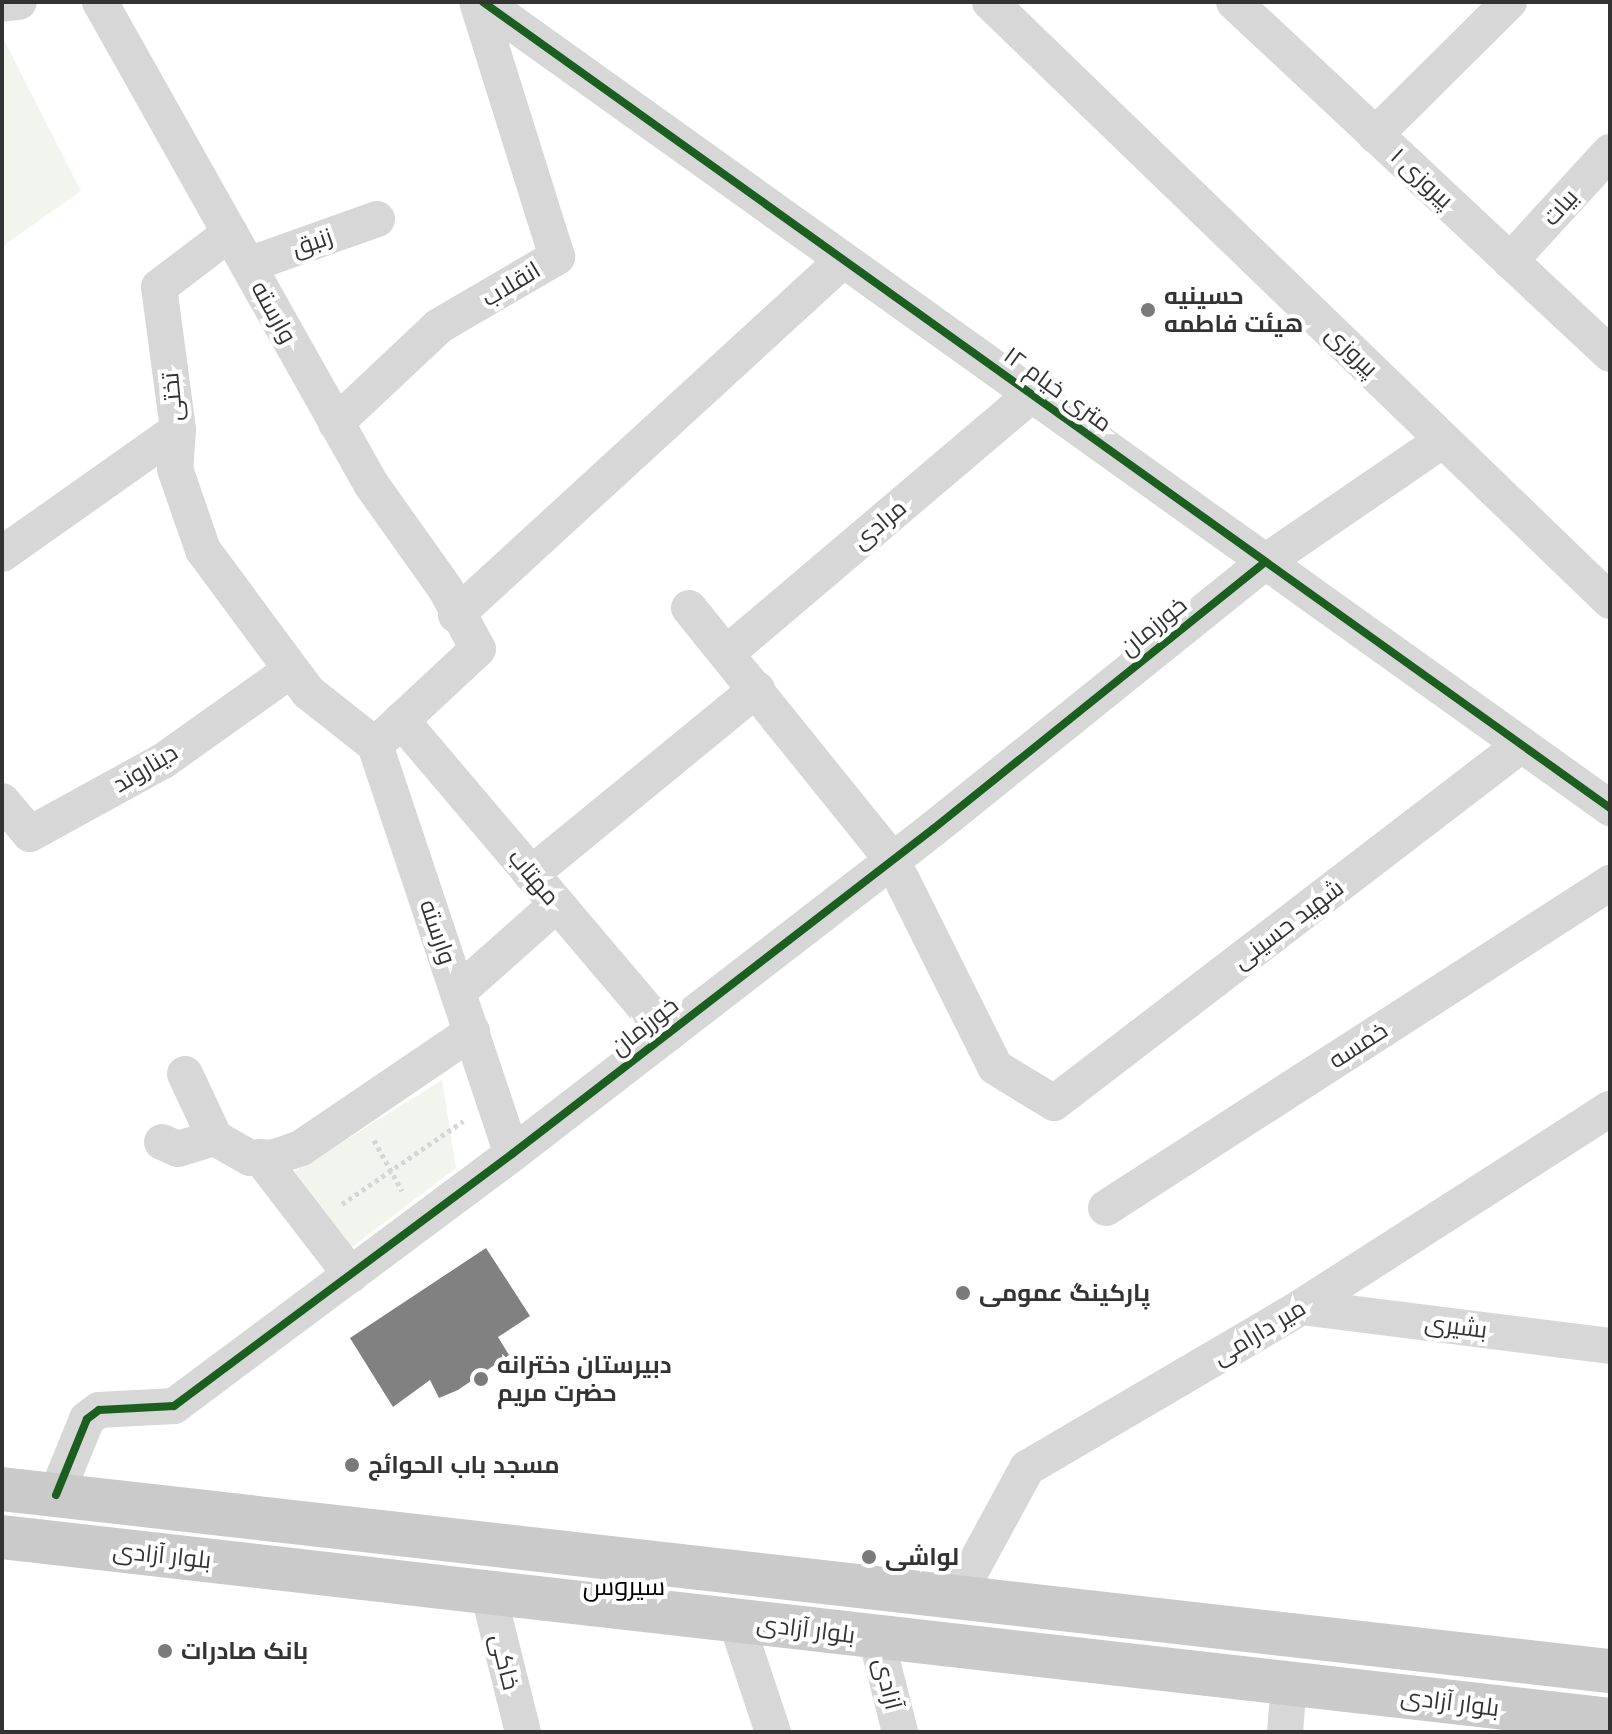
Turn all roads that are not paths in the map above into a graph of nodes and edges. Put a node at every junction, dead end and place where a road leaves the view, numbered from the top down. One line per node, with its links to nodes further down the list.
1 (19, 2): 7 (street)
2 (100, 2): 12 (street, وارسته)
3 (477, 2): 18 (street, انقلاب)
4 (483, 2): 13 (street, ۱۲ متری خیام)
5 (990, 2): 20 (street, پیروزی)
6 (1509, 2): 9 (street)
7 (2, 4)
8 (1243, 4): 9 (street, پیروزی ۱)
9 (1375, 135): 14 (street, پیروزی ۱)
10 (1610, 152): 14 (street, بیات)
11 (377, 219): 15 (street, زنبق)
12 (230, 233): 15 (street, وارسته); 19 (street, تختی)
13 (843, 260): 17 (street, ۱۲ متری خیام); 25 (street)
14 (1510, 261): 16 (street, پیروزی ۱)
15 (248, 265): 18 (street, وارسته)
16 (1610, 354)
17 (1031, 395): 22 (street, ۱۲ متری خیام); 26 (street, مرادی)
18 (336, 423): 25 (street, وارسته)
19 (178, 430): 21 (street, تختی); 27 (street)
20 (1443, 440): 22 (street, خورزمان); 23 (street, پیروزی)
21 (2, 554)
22 (1265, 562): 31 (street, ۱۲ متری خیام); 34 (street, خورزمان)
23 (1610, 601)
24 (689, 608): 26 (street)
25 (456, 615): 29 (street, وارسته)
26 (727, 653): 28 (street)
27 (291, 670): 30 (street); 32 (street, دیناروند)
28 (757, 689): 34 (street); 35 (street)
29 (401, 720): 30 (street, وارسته); 35 (street, مهتاب)
30 (375, 745): 38 (street, وارسته)
31 (1521, 745): 33 (street, ۱۲ متری خیام); 34 (street, شهید حسینی)
32 (2, 801)
33 (1610, 808)
34 (892, 860): 40 (street, خورزمان)
35 (531, 874): 37 (street, مهتاب)
36 (1610, 883): 47 (street, خمسه)
37 (557, 904): 38 (street); 40 (street, مهتاب)
38 (458, 992): 39 (street, وارسته)
39 (472, 1032): 45 (street, وارسته); 46 (street)
40 (667, 1034): 45 (street, خورزمان)
41 (185, 1074): 43 (street)
42 (1610, 1109): 49 (street, میر دارامی)
43 (215, 1138): 44 (street); 46 (street)
44 (162, 1142)
45 (512, 1154): 48 (street, خورزمان)
46 (260, 1157): 48 (street)
47 (1106, 1208)
48 (351, 1275): 52 (street, خورزمان)
49 (1301, 1307): 50 (street, بشیری); 55 (street, میر دارامی)
50 (1610, 1346)
51 (2, 1489): 52 (main road, بلوار آزادی)
52 (56, 1495): 55 (main road, بلوار آزادی)
53 (2, 1537): 54 (main road, بلوار آزادی)
54 (488, 1592): 56 (main road, بلوار آزادی); 62 (street, خاکی)
55 (957, 1597): 58 (main road, بلوار آزادی)
56 (736, 1621): 57 (main road, بلوار آزادی); 63 (street)
57 (876, 1637): 59 (main road, بلوار آزادی); 64 (street, آزادی)
58 (1610, 1671)
59 (1289, 1683): 61 (main road, بلوار آزادی); 65 (street)
60 (1610, 1720): 61 (main road, بلوار آزادی)
61 (1526, 1721)
62 (523, 1732)
63 (773, 1732)
64 (900, 1732)
65 (1285, 1732)

